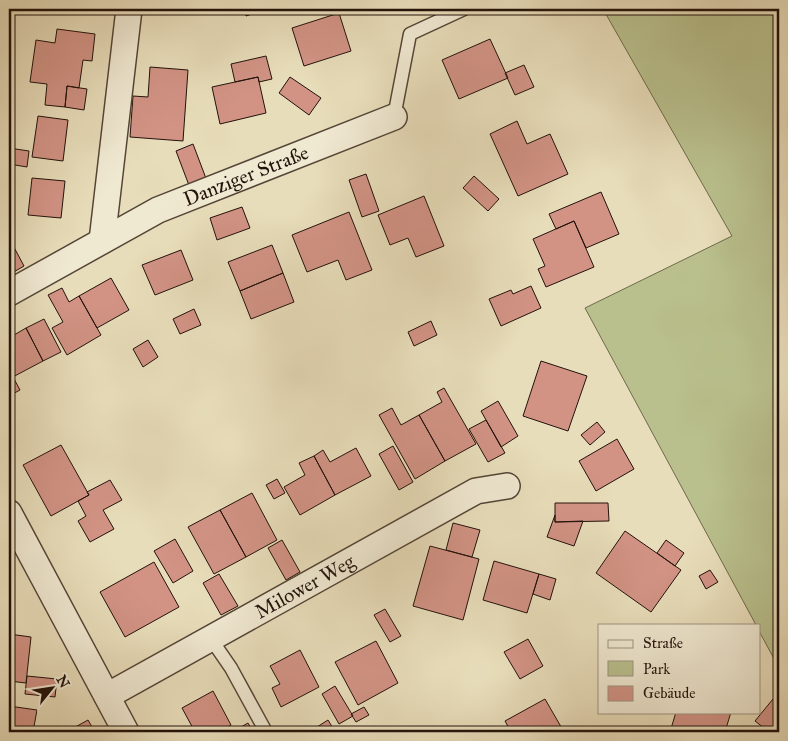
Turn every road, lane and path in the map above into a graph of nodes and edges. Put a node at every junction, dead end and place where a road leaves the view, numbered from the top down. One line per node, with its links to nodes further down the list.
1 (129, 9): 4 (street)
2 (464, 9): 3 (lane)
3 (394, 117): 4 (street, Danziger Straße)
4 (102, 241): 5 (street, Danziger Straße)
5 (9, 293)
6 (507, 486): 8 (street, Milower Weg)
7 (9, 513): 9 (street)
8 (211, 639): 9 (street, Milower Weg); 11 (lane)
9 (107, 696): 10 (street)
10 (126, 732)
11 (266, 732)

